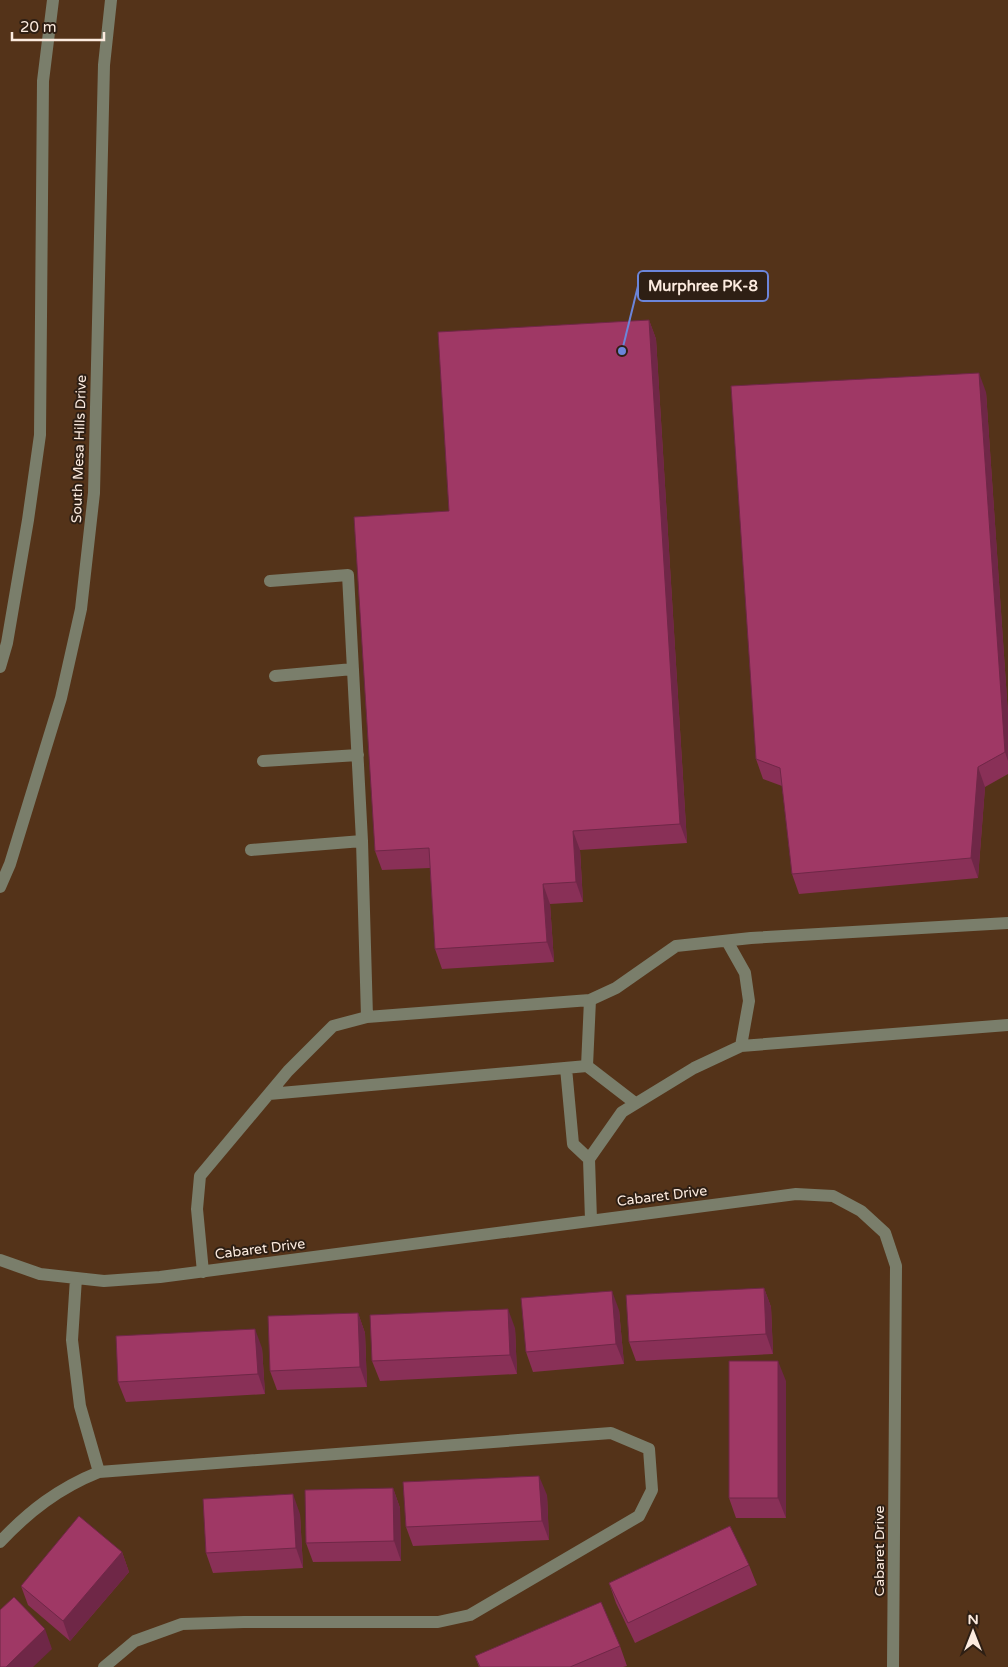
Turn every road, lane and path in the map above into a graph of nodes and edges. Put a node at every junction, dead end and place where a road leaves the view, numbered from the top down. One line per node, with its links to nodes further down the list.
1 (53, 0): 4 (street)
2 (111, 0): 11 (street, South Mesa Hills Drive)
3 (270, 581): 5 (street)
4 (0, 667)
5 (353, 669): 6 (street); 7 (street)
6 (275, 676)
7 (358, 755): 8 (street); 9 (street)
8 (263, 761)
9 (362, 841): 10 (street); 15 (street)
10 (251, 850)
11 (0, 886)
12 (1008, 923): 13 (street)
13 (727, 941): 14 (street); 17 (street)
14 (590, 1000): 15 (street); 18 (street)
15 (367, 1017): 20 (street)
16 (1008, 1024): 17 (street)
17 (741, 1046): 21 (street)
18 (587, 1066): 19 (street); 21 (street)
19 (566, 1068): 20 (street); 22 (street)
20 (269, 1094): 25 (street)
21 (635, 1103): 22 (street)
22 (589, 1159): 23 (street)
23 (591, 1220): 25 (street, Cabaret Drive); 30 (street, Cabaret Drive)
24 (0, 1260): 26 (street, Cabaret Drive)
25 (204, 1272): 26 (street, Cabaret Drive)
26 (76, 1278): 27 (street)
27 (99, 1472): 28 (street); 29 (street)
28 (0, 1542)
29 (104, 1667)
30 (893, 1667)

